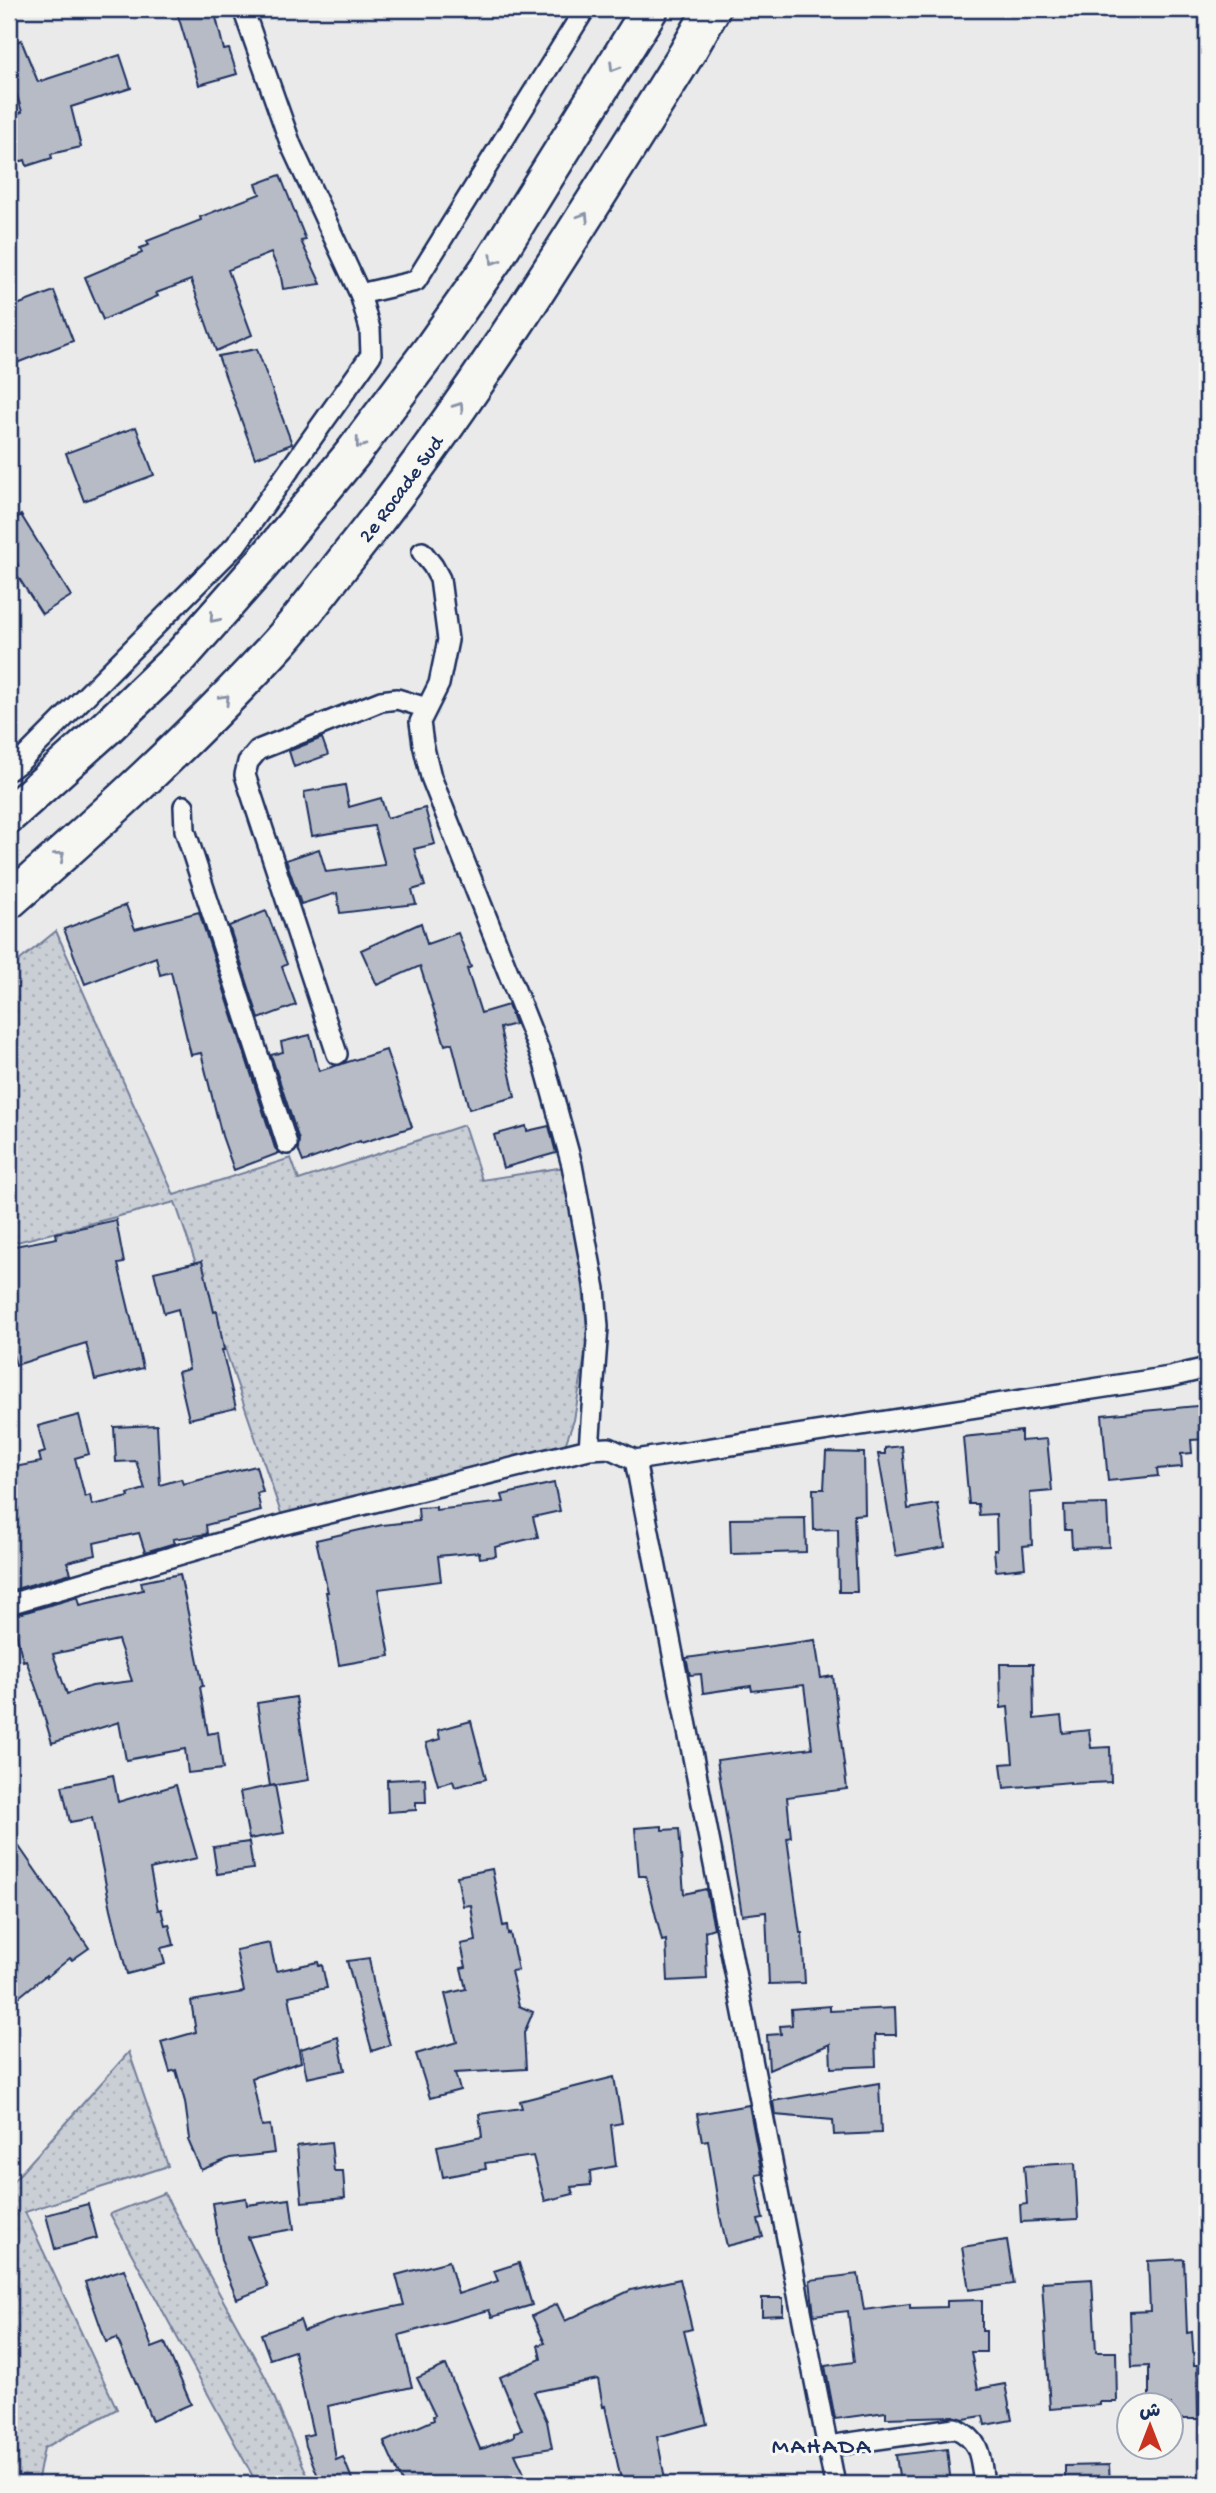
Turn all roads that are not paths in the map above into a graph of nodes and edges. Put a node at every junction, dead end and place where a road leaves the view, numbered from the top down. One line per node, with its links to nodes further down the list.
1 (243, 9): 5 (street)
2 (585, 9): 5 (street)
3 (650, 9): 10 (highway, one-way to 10)
4 (712, 9): 11 (highway, 2e Rocade Sud, one-way to 4)
5 (360, 294): 8 (street)
6 (422, 552): 7 (street)
7 (427, 708): 12 (street); 15 (street)
8 (9, 770)
9 (184, 806): 13 (street)
10 (9, 815)
11 (9, 901)
12 (337, 1054)
13 (287, 1144)
14 (1207, 1368): 16 (street)
15 (589, 1449): 16 (street); 17 (street)
16 (635, 1460): 18 (street)
17 (9, 1604)
18 (828, 2446): 19 (street); 20 (street)
19 (835, 2484)
20 (984, 2484)

